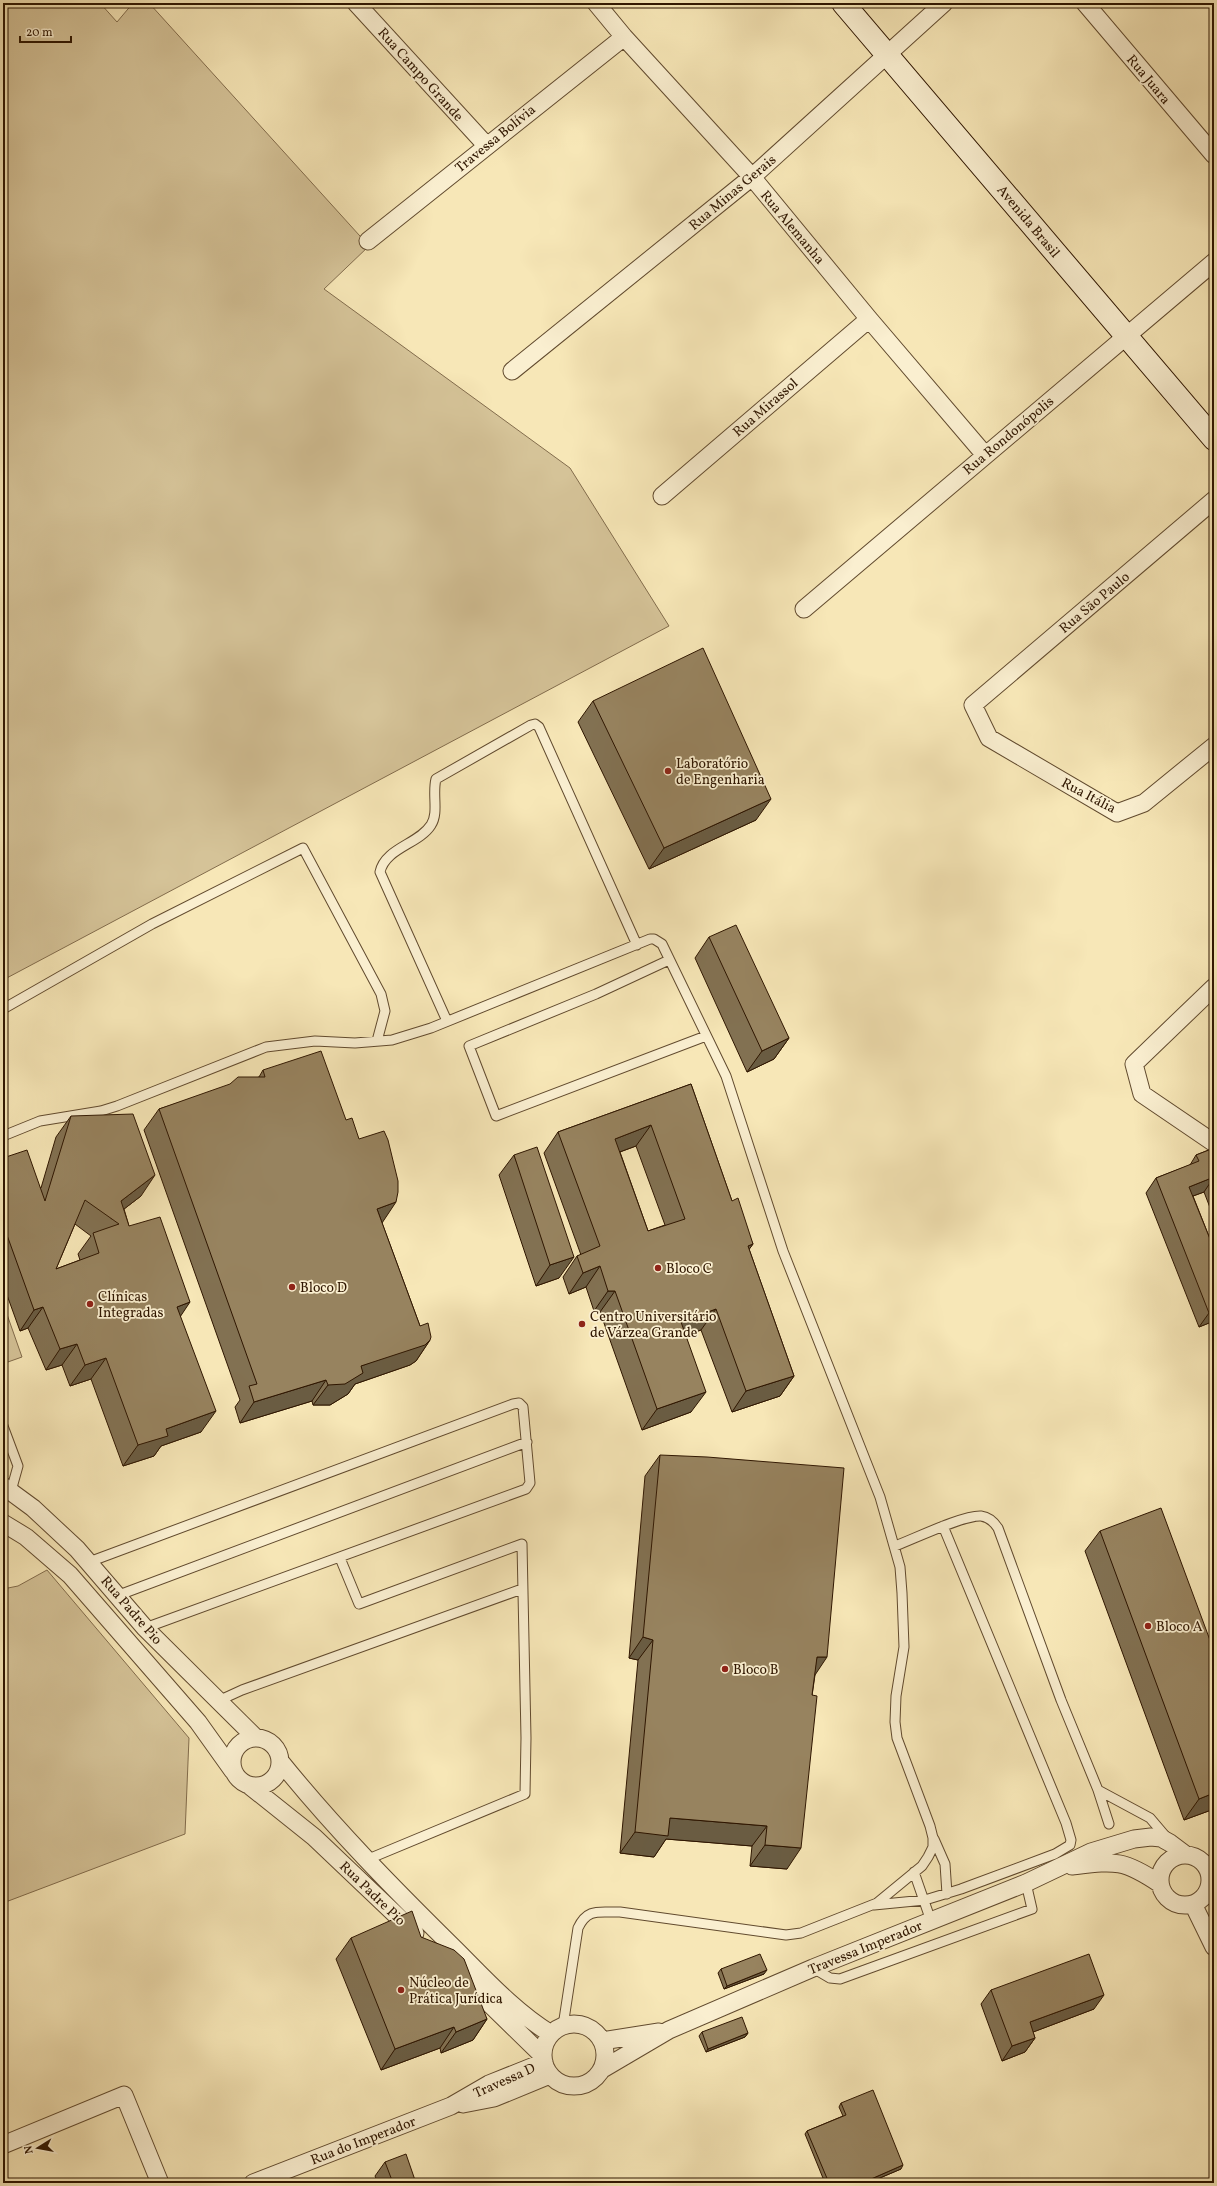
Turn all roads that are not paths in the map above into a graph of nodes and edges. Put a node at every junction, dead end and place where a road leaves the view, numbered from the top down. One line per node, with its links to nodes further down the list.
1 (356, 3): 8 (street, Rua Campo Grande)
2 (596, 3): 6 (street, Rua Alemanha)
3 (843, 3): 7 (street, Avenida Brasil)
4 (944, 3): 7 (street, Rua Minas Gerais)
5 (1085, 3): 9 (street, Rua Juara)
6 (624, 37): 8 (street, Travessa Bolívia); 10 (street, Rua Alemanha)
7 (886, 54): 10 (street, Rua Minas Gerais); 14 (street, Avenida Brasil)
8 (486, 145): 11 (street, Travessa Bolívia)
9 (1214, 155)
10 (752, 177): 13 (street, Rua Alemanha); 15 (street, Rua Minas Gerais)
11 (368, 241)
12 (1214, 262): 14 (street, Rua Rondonópolis)
13 (869, 319): 17 (street, Rua Alemanha); 18 (street, Rua Mirassol)
14 (1126, 336): 16 (street, Avenida Brasil); 17 (street, Rua Rondonópolis)
15 (512, 371)
16 (1214, 440)
17 (985, 455): 20 (street, Rua Rondonópolis)
18 (662, 496)
19 (1214, 500): 21 (street, Rua São Paulo)
20 (804, 609)
21 (973, 705): 22 (street, Rua Itália)
22 (1214, 746)
23 (637, 945): 24 (lane); 27 (lane); 27 (lane)
24 (669, 960): 28 (lane); 28 (lane)
25 (1214, 987): 31 (street)
26 (3, 1009): 29 (lane)
27 (447, 1021): 29 (lane)
28 (706, 1036): 37 (lane)
29 (377, 1041): 30 (lane)
30 (3, 1136)
31 (1214, 1143)
32 (3, 1426): 34 (lane)
33 (527, 1442): 38 (lane); 39 (lane); 41 (lane)
34 (7, 1489): 39 (street, Rua Padre Pio)
35 (3, 1523): 46 (street, Rua Padre Pio)
36 (943, 1526): 37 (lane); 48 (lane); 59 (lane)
37 (895, 1546): 50 (lane)
38 (340, 1558): 40 (lane); 42 (lane)
39 (89, 1562): 41 (street, Rua Padre Pio)
40 (522, 1590): 43 (lane); 53 (lane)
41 (119, 1595): 42 (street, Rua Padre Pio)
42 (145, 1628): 43 (street, Rua Padre Pio)
43 (218, 1702): 44 (street, Rua Padre Pio)
44 (256, 1738): 45 (street); 46 (street)
45 (280, 1761): 47 (street); 53 (street, Rua Padre Pio)
46 (233, 1771): 47 (street)
47 (250, 1786): 69 (street, Rua Padre Pio)
48 (1098, 1790): 49 (lane); 51 (lane)
49 (1109, 1824)
50 (933, 1838): 55 (lane); 59 (lane)
51 (1170, 1843): 52 (street, Travessa Imperador); 54 (street, Travessa Imperador)
52 (1186, 1855): 57 (street); 58 (street)
53 (366, 1860): 66 (street, Rua Padre Pio)
54 (1062, 1867): 56 (street, Travessa Imperador); 57 (street, Travessa Imperador)
55 (914, 1872): 60 (lane); 62 (lane)
56 (1026, 1883): 63 (street, Travessa Imperador); 65 (lane)
57 (1160, 1884): 61 (street)
58 (1212, 1891): 61 (street)
59 (947, 1894): 60 (lane)
60 (925, 1900): 62 (lane); 63 (lane)
61 (1193, 1904): 64 (street)
62 (874, 1905): 66 (lane)
63 (931, 1921): 65 (street, Travessa Imperador)
64 (1214, 1946)
65 (813, 1968): 67 (street, Travessa Imperador)
66 (557, 2030): 68 (street); 69 (street)
67 (669, 2030): 68 (street, Travessa Imperador); 70 (street, Travessa Imperador)
68 (602, 2041): 70 (street)
69 (545, 2065): 70 (street); 71 (street, Travessa D)
70 (601, 2070)
71 (451, 2106): 74 (street, Rua do Imperador)
72 (3, 2145): 73 (street)
73 (160, 2183)
74 (253, 2183)

